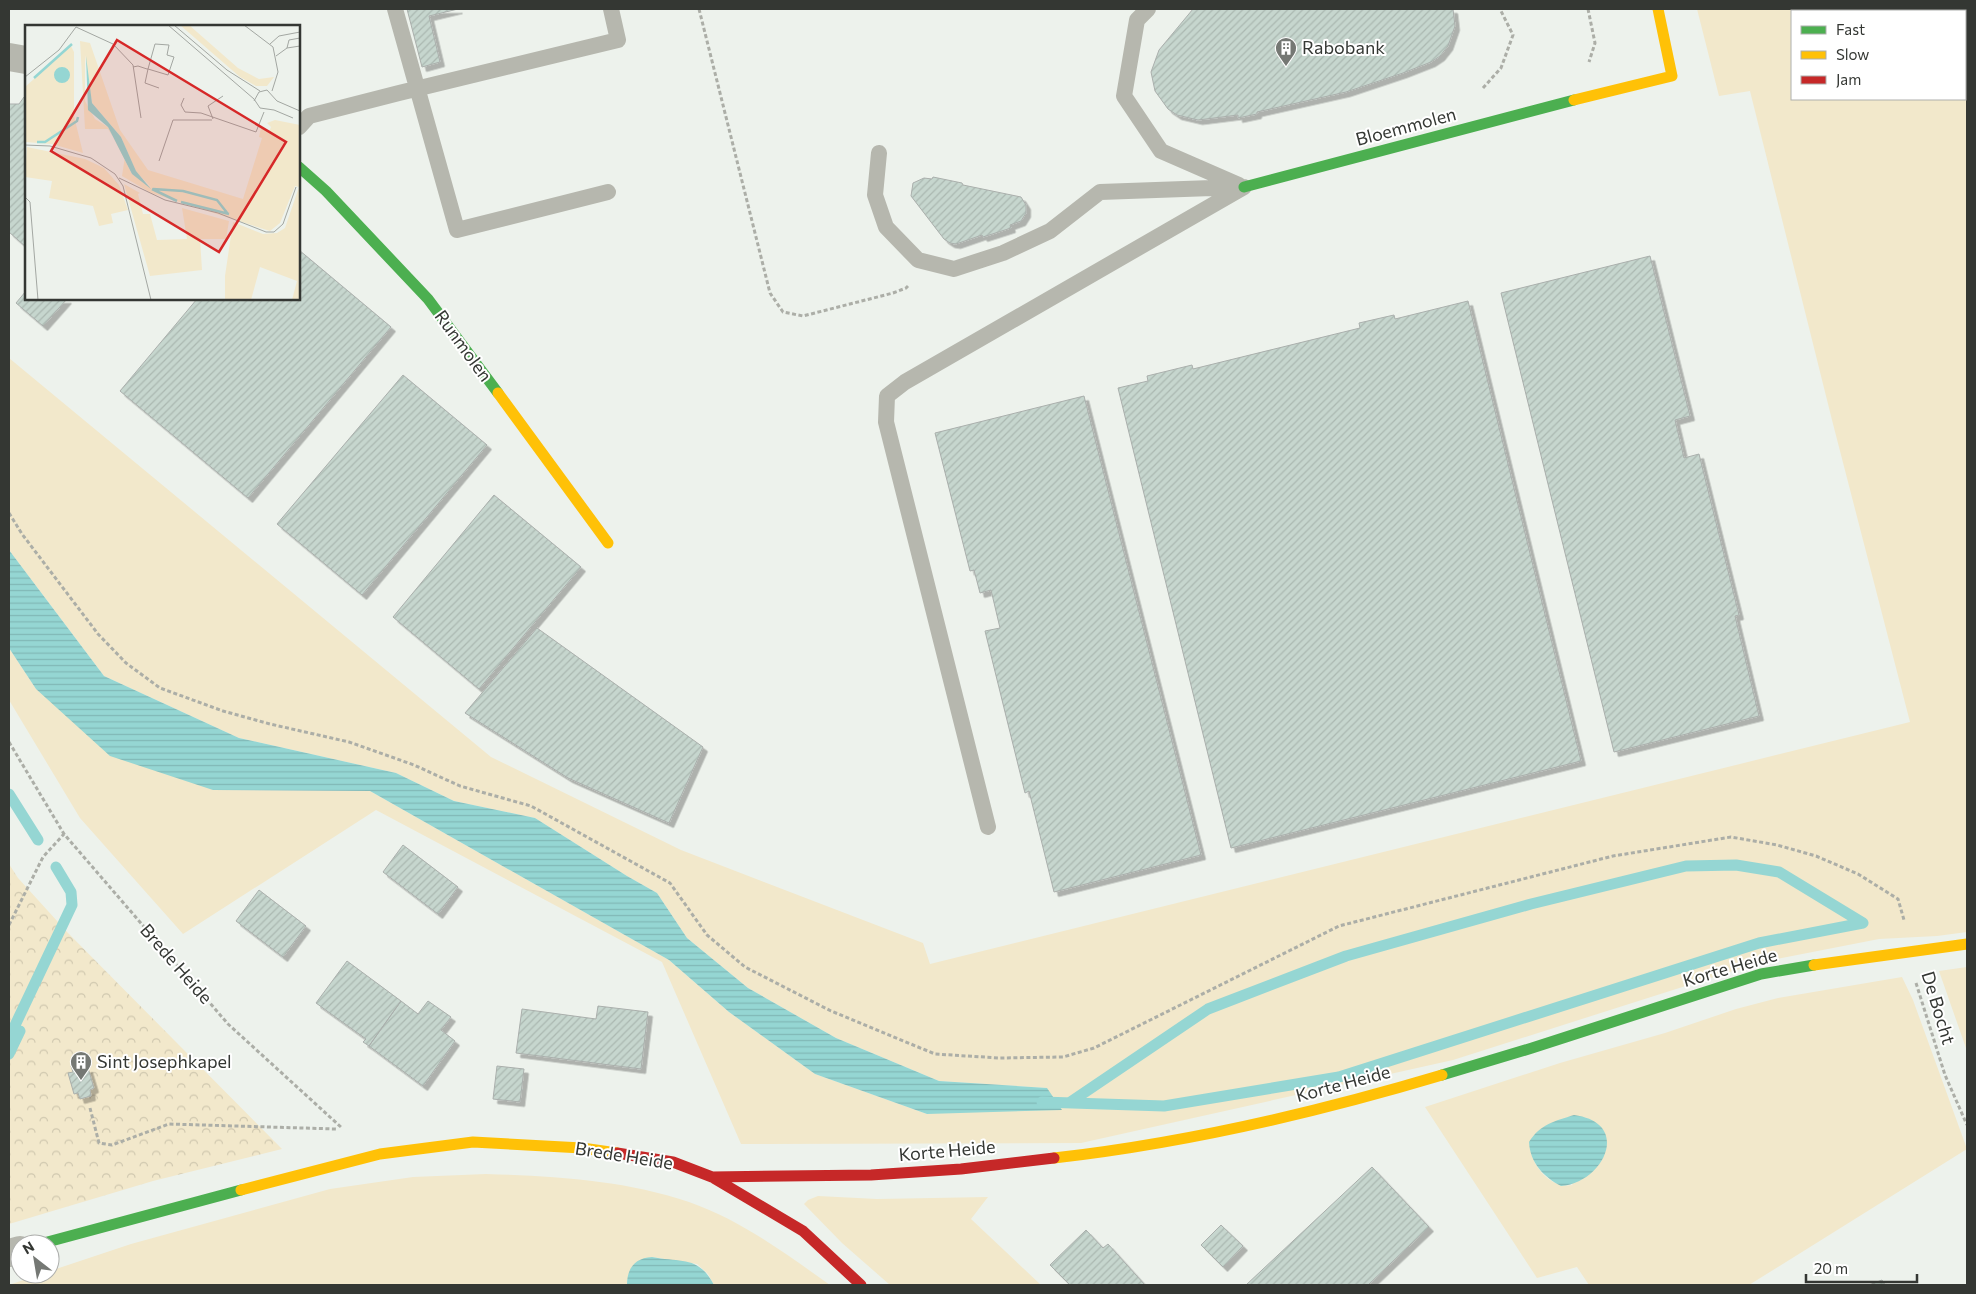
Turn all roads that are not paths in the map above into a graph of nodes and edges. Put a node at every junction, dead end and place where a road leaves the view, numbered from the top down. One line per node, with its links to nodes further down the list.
1 (395, 9): 7 (lane)
2 (611, 9): 7 (lane)
3 (1148, 9): 11 (lane)
4 (1658, 9): 11 (street, Bloemmolen)
5 (9, 57): 6 (street)
6 (25, 60)
7 (417, 88): 8 (lane); 12 (lane)
8 (300, 126)
9 (879, 153): 11 (lane)
10 (300, 168): 13 (street, Runmolen)
11 (1244, 187): 14 (lane)
12 (608, 192)
13 (608, 543)
14 (988, 827)
15 (1967, 944): 16 (street, Korte Heide)
16 (712, 1177): 17 (street, Brede Heide); 18 (street, Brede Heide)
17 (60, 1238)
18 (861, 1285)

